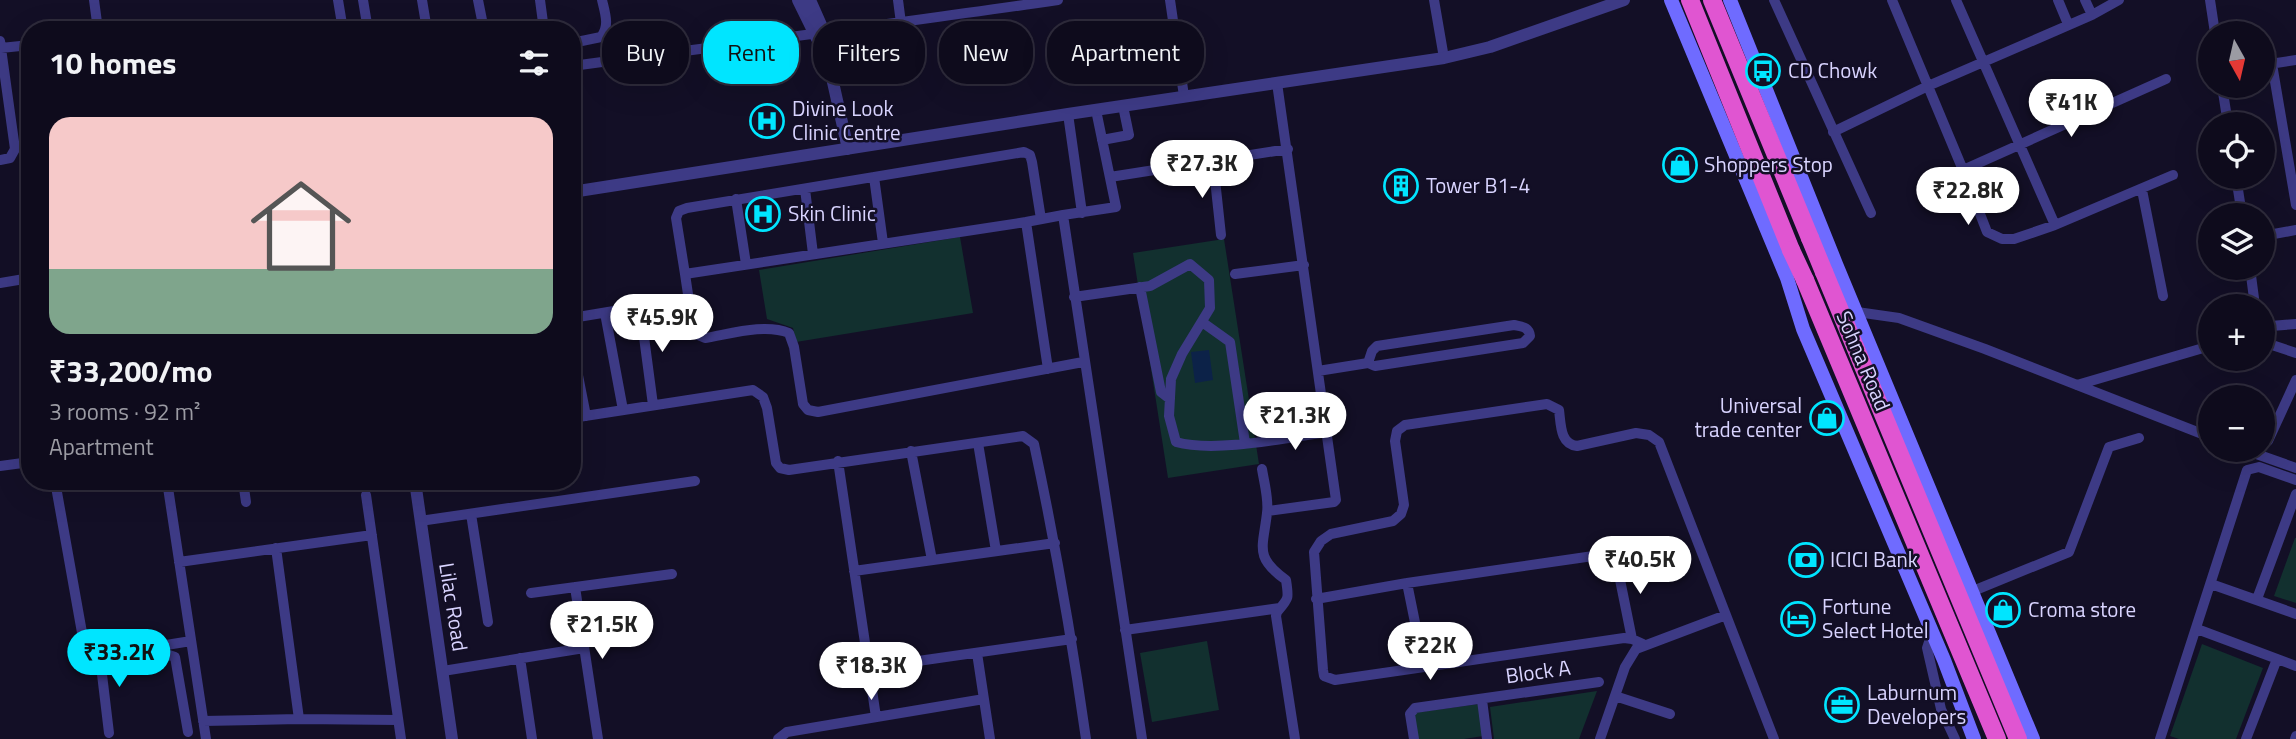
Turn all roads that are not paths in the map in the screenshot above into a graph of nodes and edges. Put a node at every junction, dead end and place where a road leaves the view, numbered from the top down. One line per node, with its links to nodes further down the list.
1 (94, 0): 28 (street)
2 (338, 0): 29 (street)
3 (363, 0): 30 (street)
4 (422, 0): 31 (street)
5 (478, 0): 32 (street)
6 (540, 0): 33 (street)
7 (602, 0): 41 (street)
8 (798, 0): 38 (street)
9 (810, 0): 34 (street)
10 (898, 0): 35 (street)
11 (1058, 0): 26 (street)
12 (1170, 0): 53 (street)
13 (1434, 0): 44 (street)
14 (1624, 0): 44 (street)
15 (1671, 0): 86 (main road)
16 (1690, 0): 86 (highway, Sohna Road)
17 (1712, 0): 83 (highway, Sohna Road)
18 (1730, 0): 83 (main road)
19 (1774, 0): 58 (street)
20 (1892, 0): 52 (street)
21 (1956, 0): 46 (street)
22 (2058, 0): 39 (street)
23 (2085, 0): 27 (street)
24 (2119, 0): 27 (street)
25 (2210, 0): 37 (street)
26 (989, 5): 36 (street)
27 (2092, 15): 39 (street)
28 (97, 21)
29 (342, 21)
30 (366, 21)
31 (426, 21)
32 (482, 21)
33 (543, 21)
34 (816, 21)
35 (901, 21)
36 (911, 21)
37 (2213, 21)
38 (813, 23)
39 (2068, 24): 46 (street)
40 (813, 34): 48 (street)
41 (581, 41)
42 (1, 45): 43 (street); 63 (street)
43 (21, 45)
44 (1444, 58): 50 (street)
45 (2296, 60): 47 (street)
46 (1983, 61): 52 (street); 60 (street)
47 (2275, 63)
48 (581, 65)
49 (2166, 79): 60 (street)
50 (1278, 83): 53 (street); 62 (street)
51 (833, 84): 61 (street)
52 (1928, 86): 58 (street); 65 (street)
53 (1185, 96): 55 (street)
54 (2274, 98): 73 (street)
55 (1124, 106): 56 (street); 59 (street)
56 (1096, 110): 57 (street); 59 (street)
57 (1069, 114): 61 (street); 74 (street)
58 (1833, 132): 75 (street)
59 (1102, 140): 68 (street)
60 (2019, 144): 65 (street); 79 (street)
61 (848, 149): 71 (street)
62 (1288, 149): 64 (street); 88 (street)
63 (0, 160)
64 (1213, 161): 68 (street); 82 (street)
65 (1963, 170): 79 (street)
66 (2173, 175): 70 (street)
67 (874, 177): 69 (street); 77 (street); 84 (street)
68 (1110, 177): 74 (street)
69 (805, 189): 72 (street); 85 (street)
70 (2142, 190): 79 (street); 96 (street)
71 (581, 191)
72 (736, 199): 87 (street); 90 (street)
73 (2296, 205)
74 (1082, 213): 76 (street)
75 (1871, 213)
76 (1063, 215): 77 (street); 97 (street)
77 (1041, 219): 78 (street)
78 (1026, 222): 84 (street); 111 (street)
79 (2055, 225)
80 (2296, 230): 81 (street)
81 (2275, 234)
82 (1222, 235)
83 (1818, 238): 86 (main road); 89 (highway, Sohna Road, bridge)
84 (883, 243): 85 (street)
85 (813, 254): 87 (street)
86 (1785, 255): 92 (highway, Sohna Road, bridge)
87 (746, 264): 90 (street)
88 (1304, 265): 91 (street); 112 (street)
89 (1829, 266): 92 (main road); 100 (main road); 210 (highway, Sohna Road)
90 (685, 274): 111 (street)
91 (1235, 274)
92 (1796, 279): 168 (main road); 209 (highway, Sohna Road)
93 (21, 280): 94 (street)
94 (0, 283)
95 (1140, 287): 97 (street); 103 (street); 116 (street)
96 (2163, 296)
97 (1074, 297): 109 (street)
98 (662, 303): 99 (street)
99 (640, 307): 101 (street); 117 (street)
100 (1857, 312): 114 (street); 158 (main road)
101 (605, 313): 102 (street); 118 (street)
102 (581, 317)
103 (1202, 322): 116 (street); 126 (street)
104 (2296, 324): 105 (street)
105 (2275, 326)
106 (2275, 346): 108 (street)
107 (2198, 350): 114 (street)
108 (2296, 353)
109 (1083, 362): 111 (street); 167 (street)
110 (1368, 363): 110 (street); 112 (street)
111 (1048, 369)
112 (1318, 370): 122 (street)
113 (2296, 380): 121 (street)
114 (2077, 385): 123 (street)
115 (581, 391): 119 (street)
116 (1170, 399): 126 (street)
117 (653, 405): 118 (street); 128 (street)
118 (623, 410): 119 (street)
119 (586, 416): 120 (street)
120 (581, 417)
121 (2275, 426)
122 (1327, 432): 126 (street); 143 (street)
123 (2198, 432)
124 (2139, 438): 158 (street)
125 (978, 443): 127 (street); 148 (street); 150 (street)
126 (1245, 443)
127 (911, 451): 128 (street); 151 (street)
128 (838, 461): 153 (street)
129 (2275, 461): 132 (street)
130 (21, 463): 131 (street)
131 (0, 466)
132 (2296, 468)
133 (1262, 469): 143 (street)
134 (2296, 480): 156 (street)
135 (695, 481): 144 (street)
136 (57, 490): 177 (street)
137 (168, 490): 152 (street)
138 (244, 490): 142 (street)
139 (416, 490): 145 (street, Lilac Road)
140 (2296, 494): 146 (street)
141 (366, 495): 147 (street)
142 (246, 502)
143 (1268, 510): 162 (street)
144 (471, 514): 145 (street); 165 (street)
145 (420, 521): 181 (street, Lilac Road)
146 (2291, 523): 161 (street)
147 (372, 534): 149 (street); 189 (street)
148 (1055, 542): 150 (street); 169 (street)
149 (276, 548): 152 (street); 188 (street)
150 (996, 551): 151 (street)
151 (932, 560): 153 (street)
152 (179, 562): 171 (street)
153 (854, 571): 180 (street)
154 (672, 574): 157 (street)
155 (1408, 583): 160 (street); 170 (street); 179 (street)
156 (2211, 584): 161 (street); 166 (street)
157 (575, 587): 159 (street); 173 (street)
158 (1973, 591): 211 (main road)
159 (531, 593)
160 (1316, 599): 164 (street); 179 (street)
161 (2257, 599): 163 (street)
162 (1280, 608): 167 (street); 202 (street)
163 (2296, 614)
164 (1726, 615): 172 (street); 206 (street)
165 (488, 622)
166 (2197, 629): 176 (street); 212 (street)
167 (1125, 630): 201 (street)
168 (1932, 633): 207 (street); 208 (main road)
169 (1072, 639): 174 (street); 200 (street)
170 (1632, 639): 172 (street); 179 (street)
171 (191, 640): 177 (street); 190 (street)
172 (1643, 644): 183 (street)
173 (584, 648): 175 (street); 197 (street)
174 (976, 653): 180 (street); 184 (street)
175 (520, 658): 181 (street); 196 (street)
176 (2277, 659): 178 (street); 213 (street)
177 (98, 661): 191 (street); 192 (street)
178 (2296, 666)
179 (1424, 667)
180 (869, 668): 187 (street)
181 (443, 671): 195 (street, Lilac Road)
182 (1599, 682): 185 (street, Block A)
183 (1615, 696): 186 (street); 205 (street)
184 (984, 699): 187 (street); 199 (street)
185 (1482, 700): 203 (street, Block A); 204 (street, Block A)
186 (1670, 714)
187 (876, 717): 198 (street)
188 (299, 719): 189 (street); 190 (street)
189 (398, 720): 194 (street)
190 (203, 721): 193 (street)
191 (188, 732)
192 (109, 733)
193 (206, 739)
194 (401, 739)
195 (452, 739)
196 (532, 739)
197 (598, 739)
198 (778, 739)
199 (990, 739)
200 (1086, 739)
201 (1142, 739)
202 (1295, 739)
203 (1415, 739)
204 (1488, 739)
205 (1600, 739)
206 (1774, 739)
207 (1955, 739)
208 (1974, 739)
209 (1997, 739)
210 (2018, 739)
211 (2033, 739)
212 (2160, 739)
213 (2246, 739)

